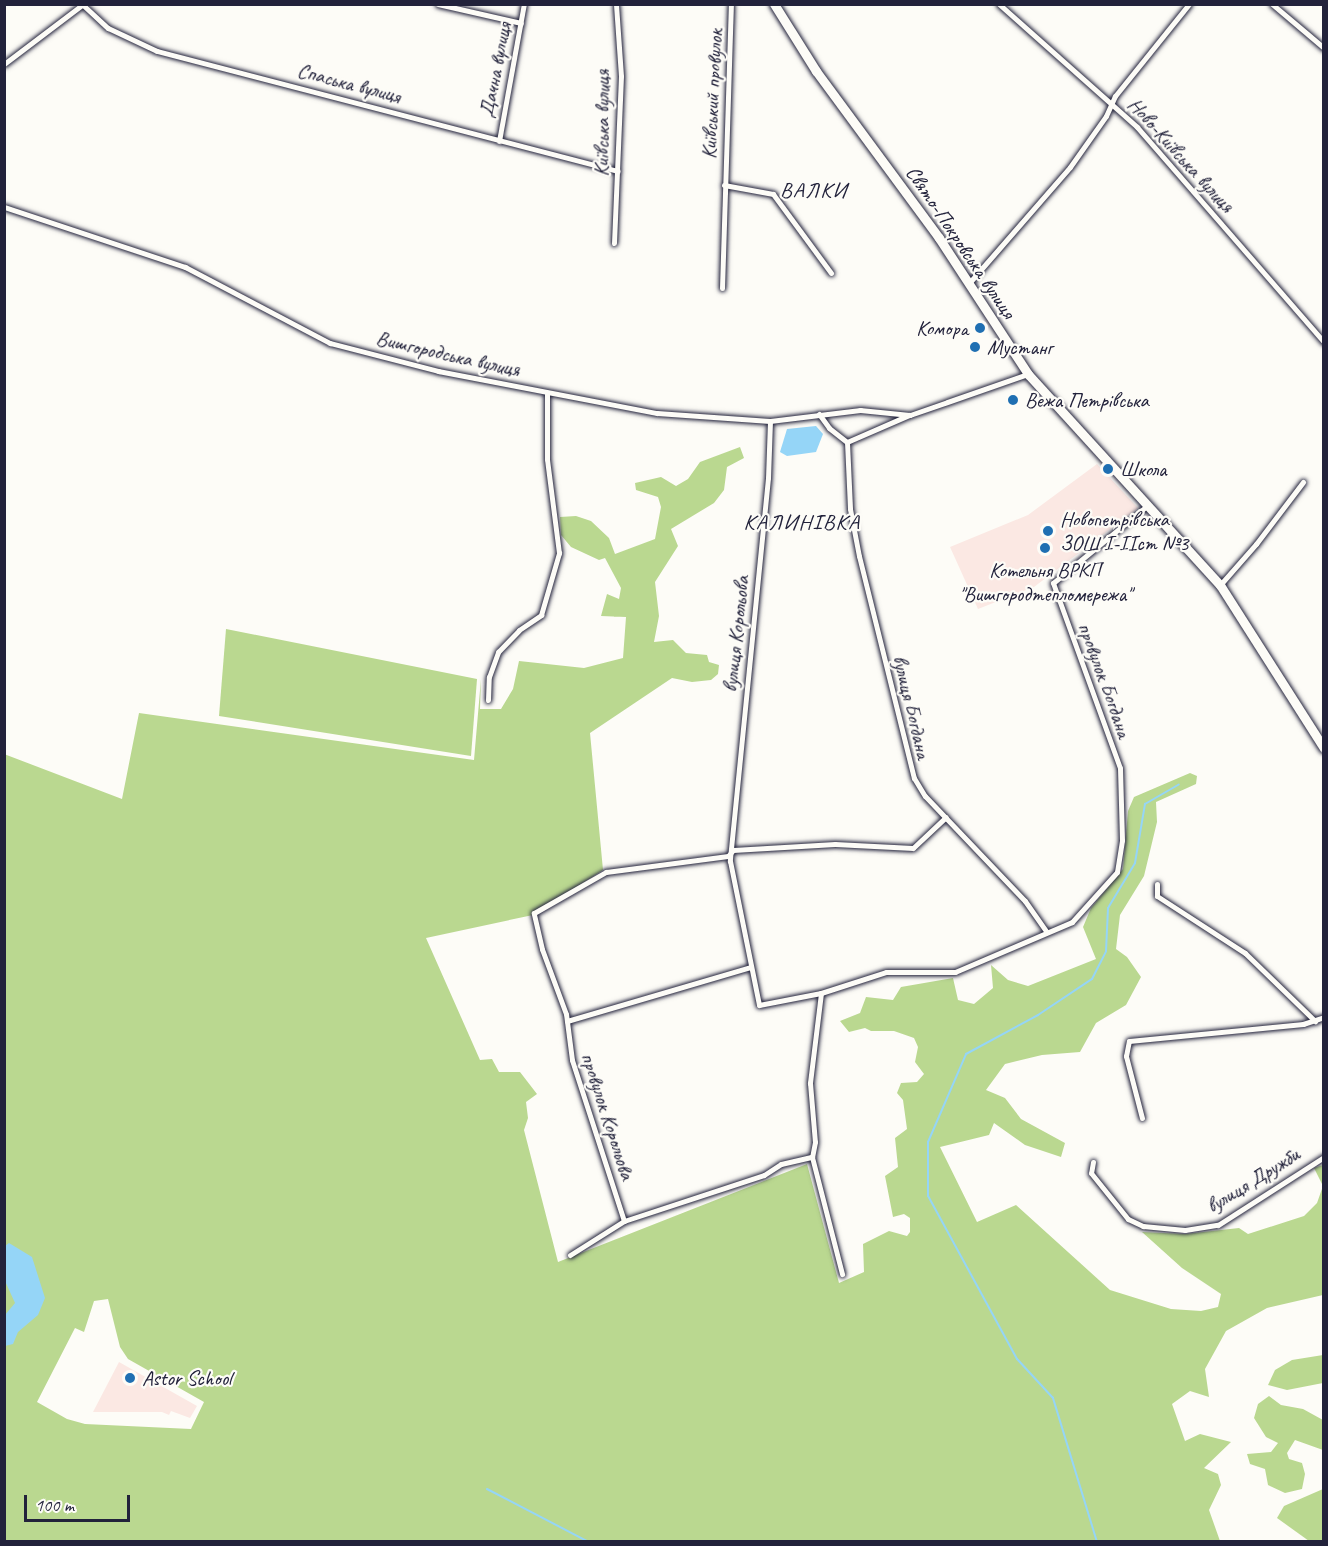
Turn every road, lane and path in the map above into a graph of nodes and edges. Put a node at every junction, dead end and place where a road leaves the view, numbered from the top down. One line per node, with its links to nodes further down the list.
1 (438, 4): 10 (street)
2 (524, 4): 10 (street, Дачна вулиця)
3 (616, 4): 15 (street, Київська вулиця)
4 (731, 4): 16 (street, Київський провулок)
5 (774, 4): 20 (main road, Свято-Покровська вулиця)
6 (999, 4): 13 (street, Ново-Київська вулиця)
7 (1189, 4): 13 (street)
8 (1272, 4): 11 (street)
9 (83, 5): 12 (street); 14 (street, Спаська вулиця)
10 (521, 23): 14 (street, Дачна вулиця)
11 (1323, 48)
12 (4, 64)
13 (1112, 102): 20 (street); 22 (street, Ново-Київська вулиця)
14 (499, 141): 15 (street, Спаська вулиця)
15 (618, 171): 18 (street, Київська вулиця)
16 (724, 185): 19 (street, Київський провулок); 21 (street, Київський провулок)
17 (4, 207): 24 (street, Вишгородська вулиця)
18 (614, 243)
19 (831, 273)
20 (970, 282): 23 (main road, Свято-Покровська вулиця)
21 (722, 288)
22 (1323, 342)
23 (1028, 374): 26 (street, Вишгородська вулиця); 30 (main road, Свято-Покровська вулиця)
24 (547, 394): 27 (street, Вишгородська вулиця); 32 (street)
25 (819, 414): 26 (street, Вишгородська вулиця); 27 (street, Вишгородська вулиця); 28 (street)
26 (910, 415): 28 (street, Вишгородська вулиця)
27 (770, 421): 35 (street, вулиця Корольова)
28 (847, 442): 34 (street, вулиця Богдана)
29 (1303, 482): 31 (street)
30 (1148, 505): 31 (main road, Свято-Покровська вулиця); 37 (street, провулок Богдана)
31 (1220, 585): 33 (main road, Свято-Покровська вулиця)
32 (488, 700)
33 (1323, 748)
34 (946, 817): 35 (street); 37 (street, вулиця Богдана)
35 (733, 850): 38 (street, вулиця Корольова); 41 (street, провулок Корольова)
36 (1157, 884): 42 (street)
37 (1047, 932): 39 (street)
38 (750, 967): 39 (street, вулиця Корольова); 41 (street)
39 (820, 993): 44 (street)
40 (1323, 1017): 42 (street)
41 (567, 1021): 47 (street, провулок Корольова)
42 (1315, 1021): 43 (street)
43 (1142, 1118)
44 (812, 1157): 47 (street); 49 (street)
45 (1323, 1157): 46 (street, вулиця Дружби)
46 (1092, 1162)
47 (624, 1221): 48 (street)
48 (570, 1255)
49 (842, 1274)

